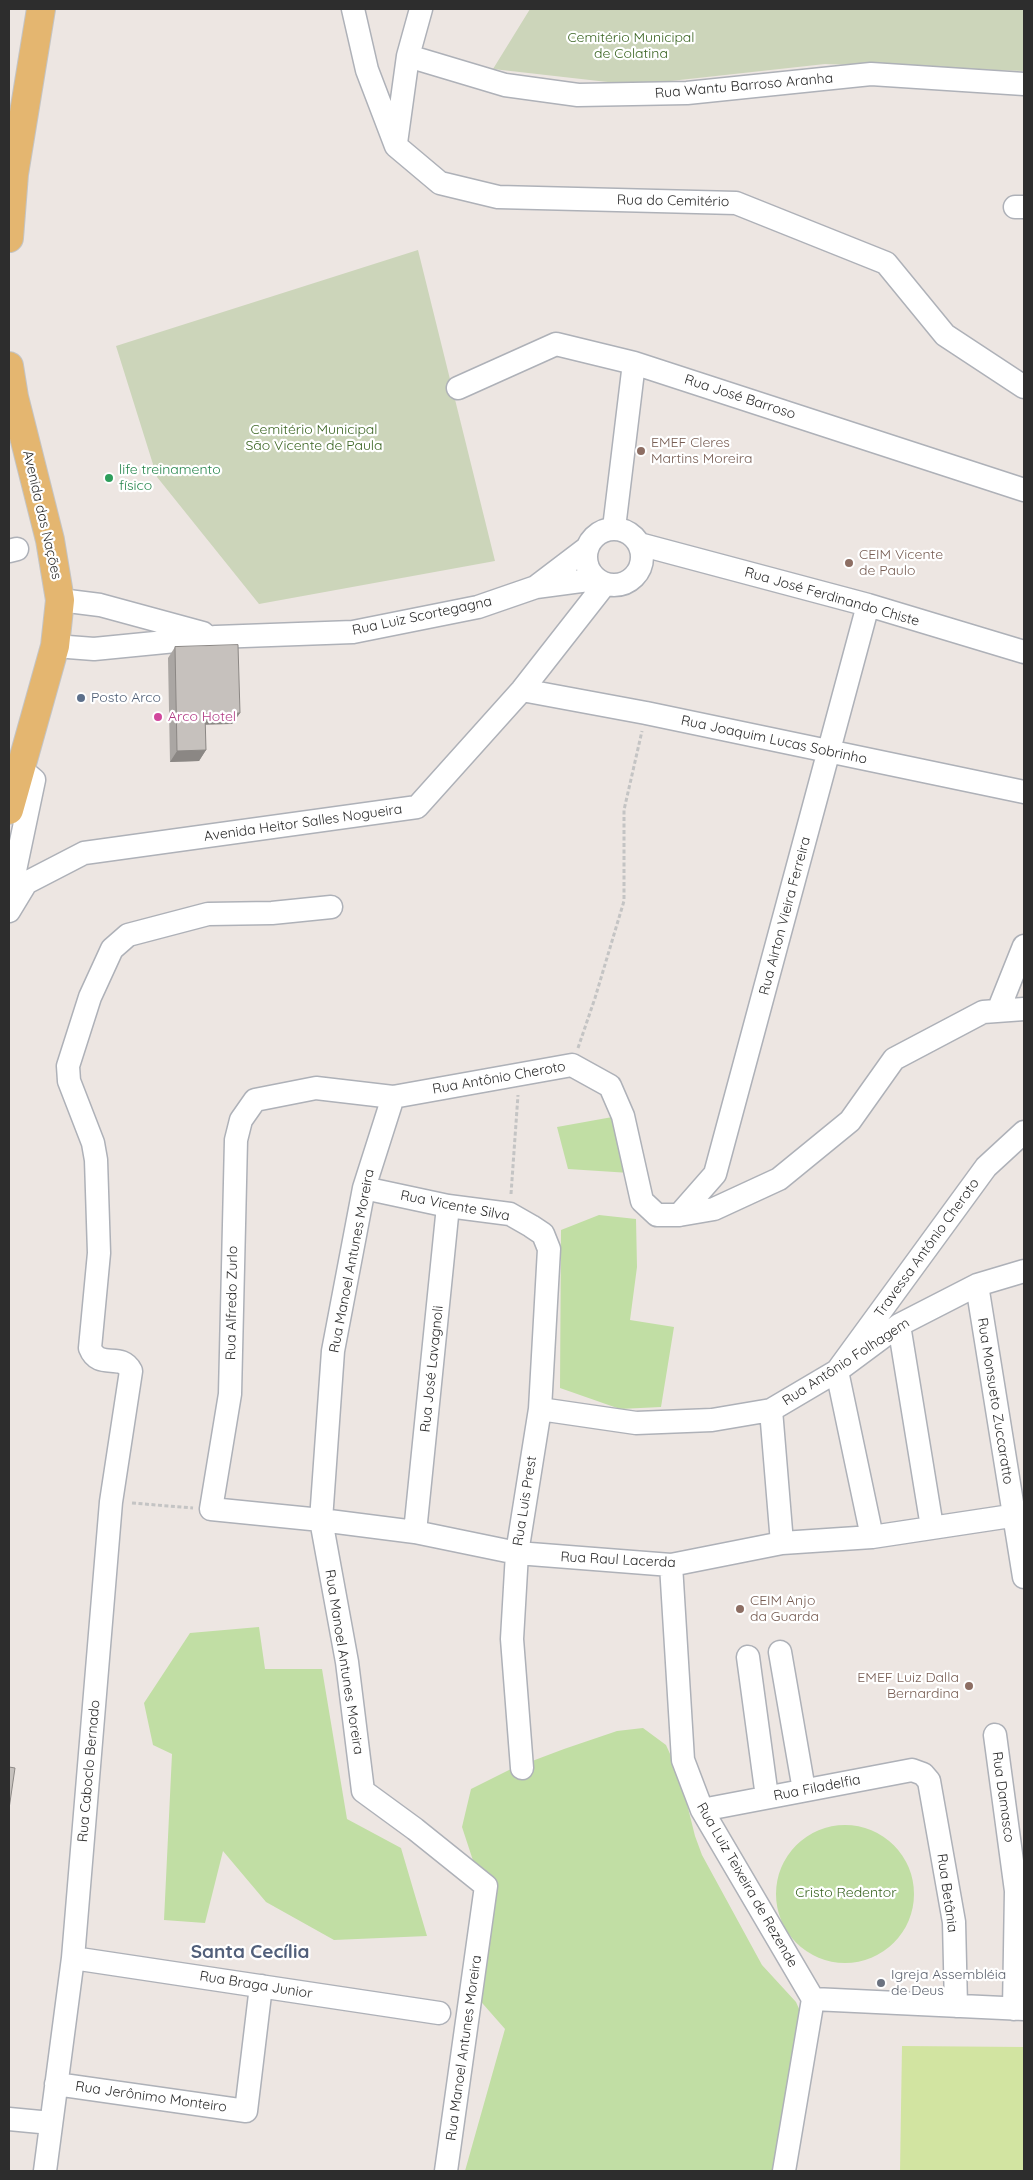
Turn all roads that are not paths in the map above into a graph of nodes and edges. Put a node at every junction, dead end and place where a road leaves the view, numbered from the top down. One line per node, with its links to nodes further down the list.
1 (40, 9): 7 (main road)
2 (353, 9): 6 (street)
3 (421, 9): 4 (street)
4 (408, 56): 5 (street, Rua Wantu Barroso Aranha); 6 (street)
5 (1024, 84)
6 (396, 146): 11 (street, Rua do Cemitério)
7 (11, 180): 8 (main road)
8 (9, 238)
9 (634, 363): 12 (street, Rua José Barroso); 13 (street, Rua José Barroso); 14 (street)
10 (9, 366): 19 (main road, Avenida das Nações)
11 (1024, 387)
12 (458, 388)
13 (1024, 490)
14 (614, 528): 15 (street); 16 (street)
15 (639, 544): 17 (street); 20 (street, Rua José Ferdinando Chiste)
16 (587, 548): 17 (street); 18 (street, Rua Luiz Scortegagna)
17 (601, 581): 18 (street, Rua Luiz Scortegagna); 24 (street, Avenida Heitor Salles Nogueira)
18 (536, 587): 21 (street, Rua Luiz Scortegagna)
19 (60, 600): 21 (street, Rua Luiz Scortegagna); 22 (main road, Avenida das Nações)
20 (868, 605): 23 (street, Rua José Ferdinando Chiste); 25 (street, Rua Airton Vieira Ferreira)
21 (216, 637): 22 (street, Rua Luiz Scortegagna)
22 (56, 646): 26 (main road, Avenida das Nações)
23 (1024, 652)
24 (522, 690): 25 (street, Rua Joaquim Lucas Sobrinho); 29 (street, Avenida Heitor Salles Nogueira)
25 (829, 752): 27 (street, Rua Joaquim Lucas Sobrinho); 41 (street, Rua Airton Vieira Ferreira)
26 (22, 768): 28 (main road, Avenida das Nações); 29 (street)
27 (1024, 792)
28 (9, 810)
29 (21, 877): 30 (street); 32 (street)
30 (9, 900)
31 (331, 907): 67 (street, Rua Caboclo Bernado)
32 (9, 911)
33 (1024, 946): 35 (street)
34 (1024, 1008): 35 (street, Rua Antônio Cheroto)
35 (998, 1011): 41 (street, Rua Antônio Cheroto)
36 (393, 1097): 37 (street, Rua Antônio Cheroto); 39 (street, Rua Manoel Antunes Moreira); 41 (street, Rua Antônio Cheroto)
37 (255, 1100): 49 (street, Rua Alfredo Zurlo)
38 (1024, 1132): 46 (street, Travessa Antônio Cheroto)
39 (364, 1188): 40 (street, Rua Vicente Silva); 51 (street, Rua Manoel Antunes Moreira)
40 (448, 1206): 42 (street, Rua Vicente Silva); 53 (street, Rua José Lavagnoli)
41 (679, 1215)
42 (543, 1234): 47 (street, Rua Luis Prest)
43 (1024, 1271): 44 (street, Rua Antônio Folhagem)
44 (977, 1285): 45 (street, Rua Antônio Folhagem); 50 (street, Rua Monsueto Zuccaratto)
45 (900, 1325): 46 (street, Rua Antônio Folhagem); 52 (street)
46 (837, 1371): 48 (street, Rua Antônio Folhagem); 54 (street)
47 (540, 1409): 48 (street, Rua Antônio Folhagem); 56 (street, Rua Luis Prest)
48 (771, 1410): 55 (street)
49 (211, 1509): 51 (street, Rua Raul Lacerda)
50 (1019, 1515): 52 (street, Rua Raul Lacerda); 58 (street, Rua Monsueto Zuccaratto)
51 (321, 1520): 53 (street, Rua Raul Lacerda); 77 (street, Rua Manoel Antunes Moreira)
52 (932, 1527): 54 (street, Rua Raul Lacerda)
53 (415, 1532): 56 (street, Rua Raul Lacerda)
54 (872, 1537): 55 (street, Rua Raul Lacerda)
55 (782, 1543): 57 (street, Rua Raul Lacerda)
56 (517, 1553): 57 (street, Rua Raul Lacerda); 62 (street, Rua Luis Prest)
57 (670, 1565): 66 (street, Rua Luiz Teixeira de Rezende)
58 (1024, 1576)
59 (780, 1652): 64 (street)
60 (748, 1657): 65 (street)
61 (995, 1735): 71 (street, Rua Damasco)
62 (522, 1768)
63 (929, 1781): 64 (street, Rua Filadelfia); 70 (street, Rua Betânia)
64 (804, 1790): 65 (street, Rua Filadelfia)
65 (767, 1797): 66 (street, Rua Filadelfia)
66 (702, 1810): 69 (street, Rua Luiz Teixeira de Rezende)
67 (73, 1958): 68 (street, Rua Braga Junior); 73 (street, Rua Caboclo Bernado)
68 (261, 1986): 72 (street, Rua Braga Junior); 73 (street, Rua Jerônimo Monteiro)
69 (814, 1999): 70 (street); 78 (street)
70 (956, 2006): 71 (street)
71 (1019, 2009)
72 (440, 2013)
73 (56, 2084): 75 (street, Rua Caboclo Bernado)
74 (9, 2119): 75 (street)
75 (51, 2123): 76 (street, Rua Caboclo Bernado)
76 (45, 2171)
77 (446, 2171)
78 (784, 2171)

